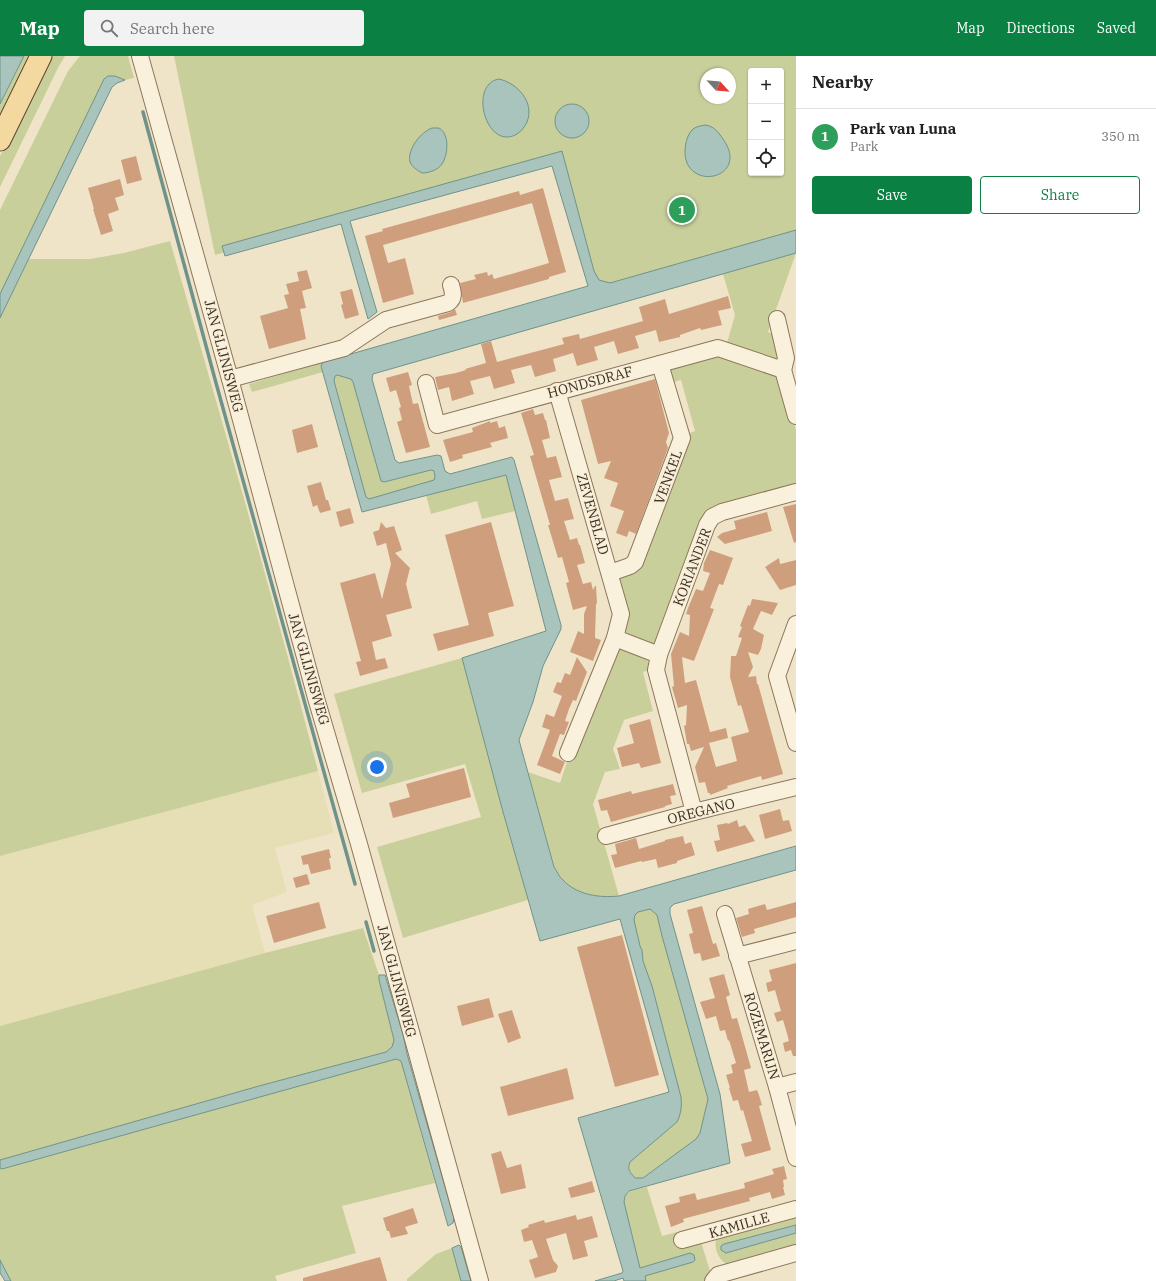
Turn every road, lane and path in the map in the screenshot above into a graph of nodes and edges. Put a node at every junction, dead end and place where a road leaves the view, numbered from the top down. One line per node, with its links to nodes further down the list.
1 (41, 56): 3 (main road)
2 (140, 56): 8 (street, JAN GLIJNISWEG)
3 (0, 140)
4 (451, 285): 8 (street)
5 (777, 319): 7 (street)
6 (660, 364): 7 (street, HONDSDRAF); 10 (street, HONDSDRAF); 13 (street, VENKEL)
7 (784, 370): 11 (street)
8 (230, 379): 32 (street, JAN GLIJNISWEG)
9 (426, 383): 10 (street, HONDSDRAF)
10 (556, 391): 13 (street, ZEVENBLAD)
11 (796, 416)
12 (796, 492): 16 (street, KORIANDER)
13 (610, 573): 15 (street, ZEVENBLAD)
14 (796, 624): 17 (street)
15 (615, 638): 16 (street); 18 (street, ZEVENBLAD)
16 (659, 655): 20 (street, KORIANDER)
17 (796, 743)
18 (568, 753)
19 (796, 787): 20 (street, OREGANO)
20 (694, 812): 21 (street, OREGANO)
21 (606, 836)
22 (725, 914): 24 (street, ROZEMARIJN)
23 (796, 941): 24 (street)
24 (737, 956): 26 (street, ROZEMARIJN)
25 (796, 1082): 26 (street)
26 (777, 1087): 27 (street, ROZEMARIJN)
27 (796, 1158)
28 (796, 1209): 29 (street, KAMILLE)
29 (682, 1240)
30 (796, 1253): 31 (street)
31 (715, 1278)
32 (480, 1281)

